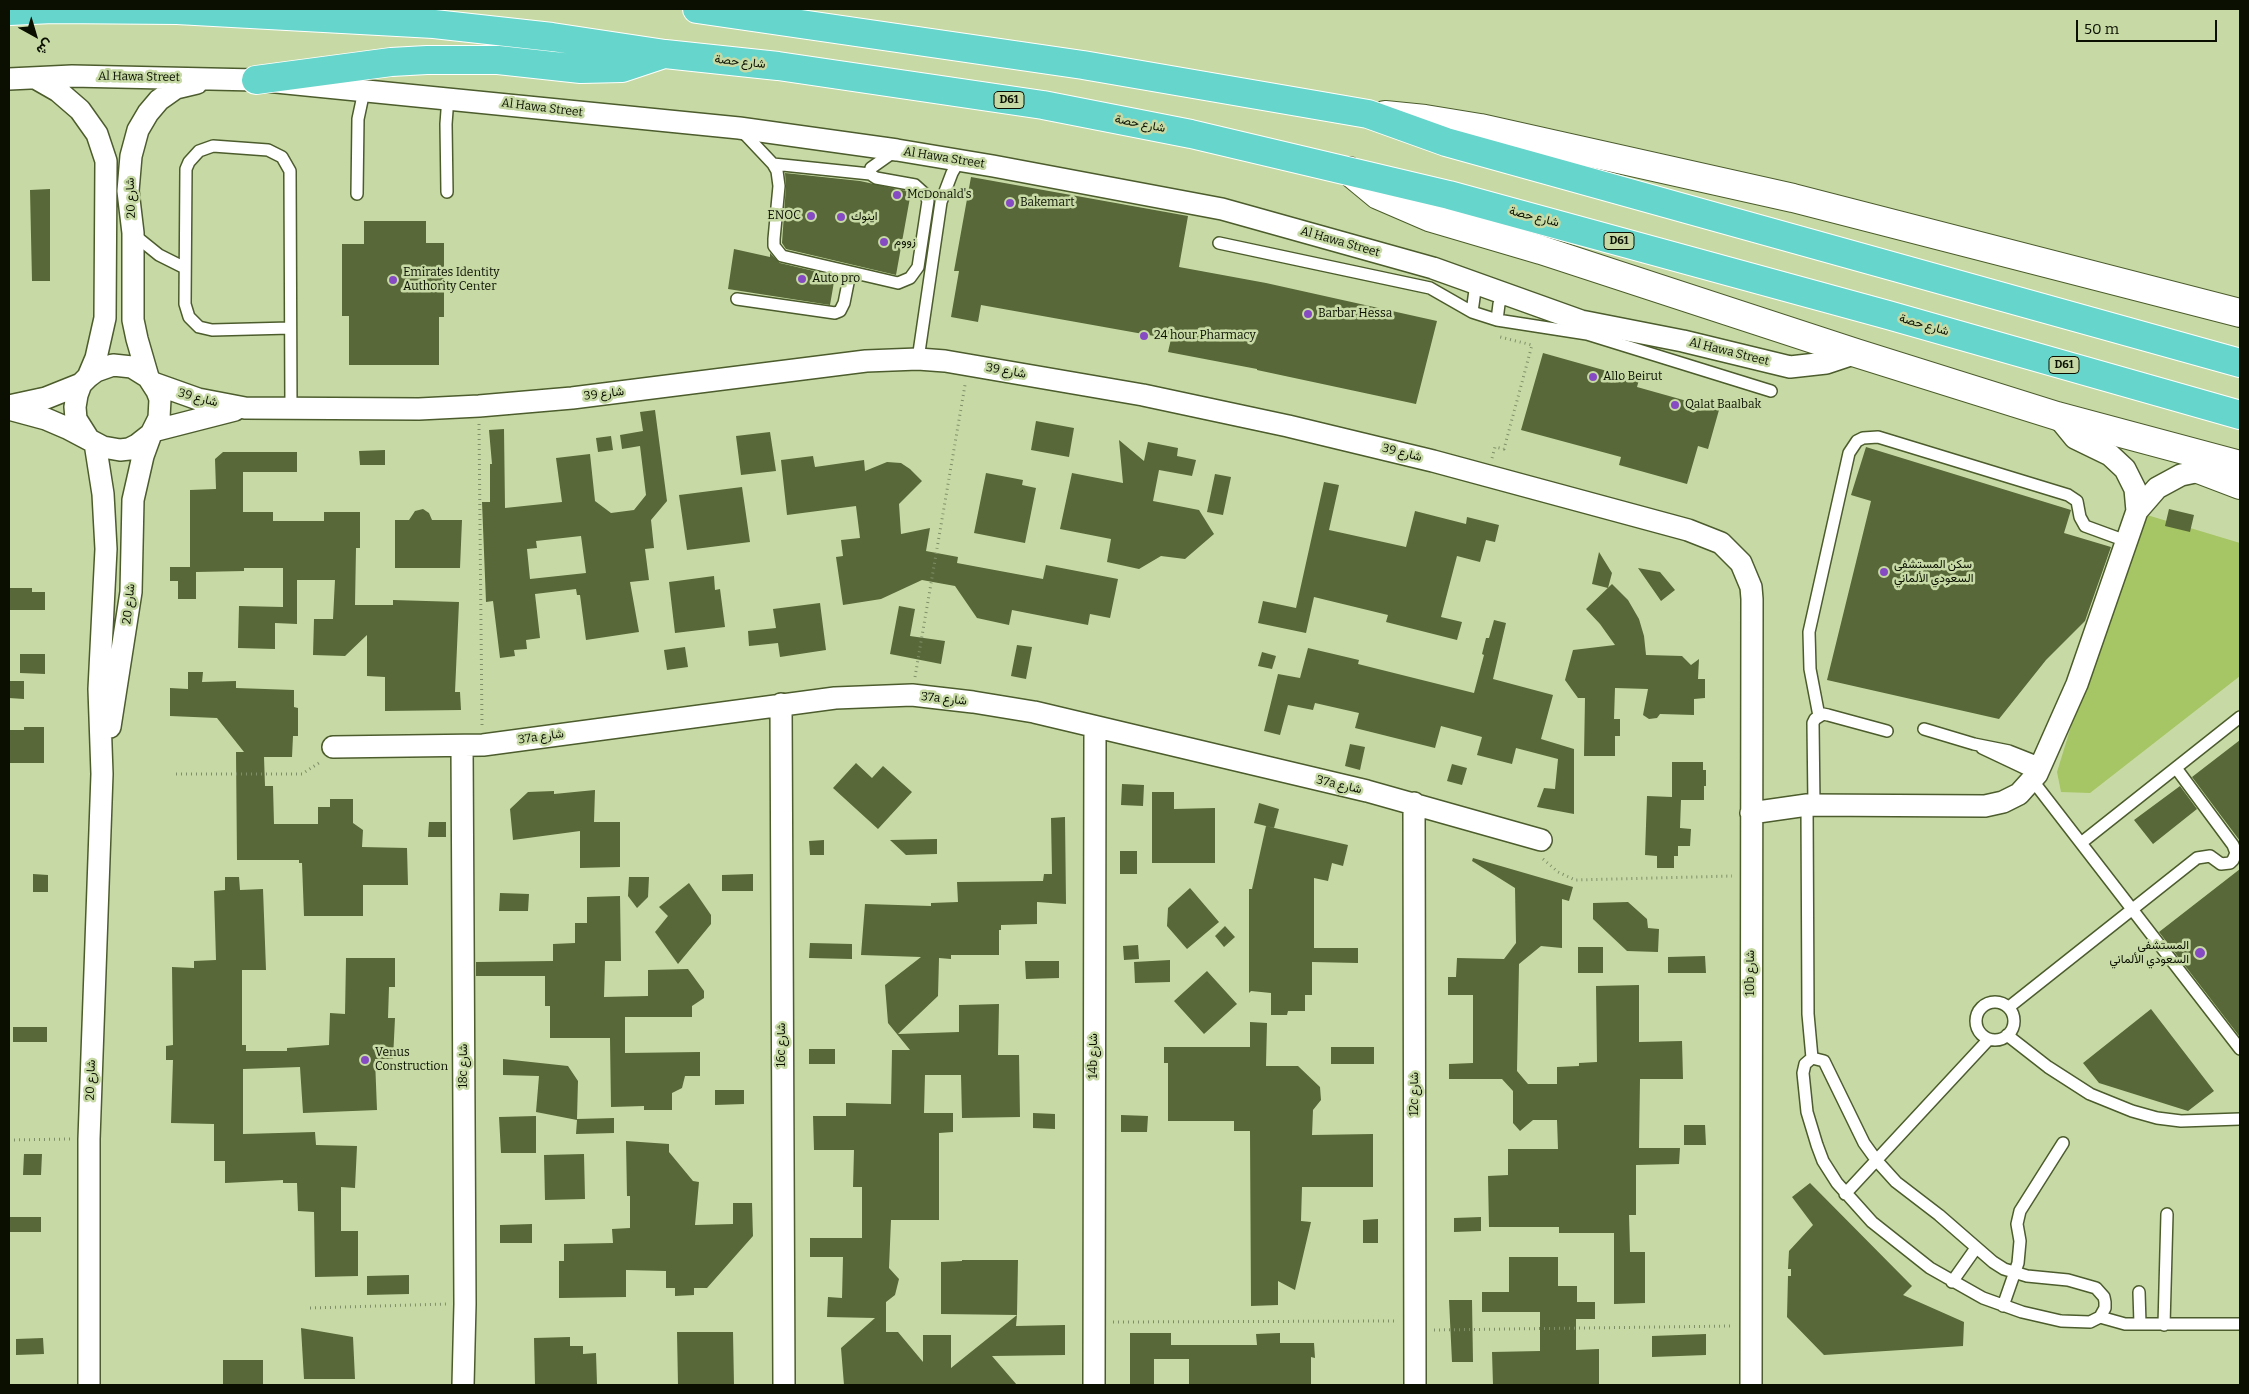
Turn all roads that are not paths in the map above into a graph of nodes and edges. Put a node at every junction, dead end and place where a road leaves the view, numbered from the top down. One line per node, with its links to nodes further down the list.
1 (697, 9): 10 (main road)
2 (9, 11): 3 (main road, شارع حصة / D61)
3 (664, 54): 7 (main road); 15 (main road, شارع حصة / D61)
4 (229, 78): 6 (street, Al Hawa Street); 7 (street, Al Hawa Street); 19 (street, شارع 20)
5 (9, 79): 6 (street, Al Hawa Street)
6 (37, 79): 33 (street, شارع 20)
7 (256, 80): 8 (street, Al Hawa Street)
8 (364, 91): 9 (street, Al Hawa Street); 18 (lane)
9 (448, 97): 11 (street, Al Hawa Street); 17 (lane)
10 (1368, 114): 27 (main road); 32 (main road)
11 (739, 128): 12 (street, Al Hawa Street); 14 (lane)
12 (897, 150): 13 (street, Al Hawa Street); 16 (lane)
13 (959, 161): 23 (street, Al Hawa Street); 31 (lane)
14 (773, 164): 16 (lane); 22 (lane)
15 (1349, 171): 30 (main road); 39 (main road, شارع حصة / D61)
16 (870, 174): 22 (lane)
17 (447, 192)
18 (357, 194)
19 (133, 234): 21 (lane); 34 (street, شارع 20)
20 (1219, 243): 26 (lane)
21 (185, 268): 29 (lane); 29 (lane)
22 (850, 273): 25 (lane)
23 (1476, 283): 24 (street, Al Hawa Street); 26 (lane)
24 (1505, 293): 28 (lane); 30 (street, Al Hawa Street)
25 (737, 299)
26 (1472, 312): 28 (lane)
27 (2240, 313)
28 (1497, 320): 35 (lane)
29 (290, 328): 38 (lane)
30 (1856, 353): 40 (main road)
31 (918, 359): 38 (street, شارع 39); 49 (street, شارع 39)
32 (2240, 363)
33 (85, 380): 34 (street); 36 (street); 43 (street)
34 (150, 380): 37 (street, شارع 39); 42 (street)
35 (1771, 391)
36 (9, 408): 43 (street)
37 (245, 408): 38 (street, شارع 39); 42 (street, شارع 39)
38 (291, 408)
39 (2240, 415)
40 (2057, 416): 41 (main road); 47 (street)
41 (2099, 427): 44 (main road); 45 (main road)
42 (152, 432): 43 (street); 60 (street, شارع 20)
43 (91, 441): 60 (street, شارع 20)
44 (2240, 464)
45 (2198, 469): 46 (main road); 47 (street)
46 (2240, 485)
47 (2137, 511): 48 (street)
48 (2126, 541): 51 (lane); 59 (street)
49 (1742, 563): 62 (street, 10b شارع)
50 (781, 704): 53 (street, 37a شارع); 56 (street, 37a شارع); 88 (street, 16c شارع)
51 (1819, 716): 55 (lane); 63 (lane)
52 (2240, 717): 58 (lane)
53 (1094, 727): 61 (street, 37a شارع); 89 (street, 14b شارع)
54 (1924, 728): 59 (lane)
55 (1887, 731)
56 (472, 746): 57 (street, 37a شارع); 87 (street, 18c شارع)
57 (338, 747)
58 (2176, 768): 65 (lane); 66 (lane)
59 (2037, 773): 63 (street); 65 (lane)
60 (102, 774): 86 (street, شارع 20)
61 (1414, 803): 64 (street, 37a شارع); 90 (street, 12c شارع)
62 (1751, 804): 63 (street); 91 (street, 10b شارع)
63 (1811, 805): 71 (lane)
64 (1536, 839)
65 (2081, 843): 66 (lane)
66 (2132, 909): 67 (lane); 70 (lane)
67 (2009, 1008): 68 (lane); 69 (lane)
68 (2007, 1035): 69 (lane); 72 (lane)
69 (1989, 1039): 74 (lane)
70 (2240, 1049)
71 (1812, 1058): 74 (lane); 75 (lane)
72 (2240, 1119)
73 (2063, 1143): 78 (lane)
74 (1877, 1161): 75 (lane); 77 (lane)
75 (1845, 1194): 79 (lane)
76 (2167, 1214): 85 (lane)
77 (1976, 1248): 78 (lane); 79 (lane)
78 (2015, 1274): 81 (lane); 82 (lane)
79 (1952, 1282): 81 (lane)
80 (2139, 1292): 83 (lane)
81 (2003, 1306): 82 (lane)
82 (2100, 1317): 83 (lane)
83 (2140, 1324): 85 (lane)
84 (2240, 1324): 85 (lane)
85 (2164, 1325)
86 (89, 1385)
87 (463, 1385)
88 (784, 1385)
89 (1094, 1385)
90 (1415, 1385)
91 (1751, 1385)

